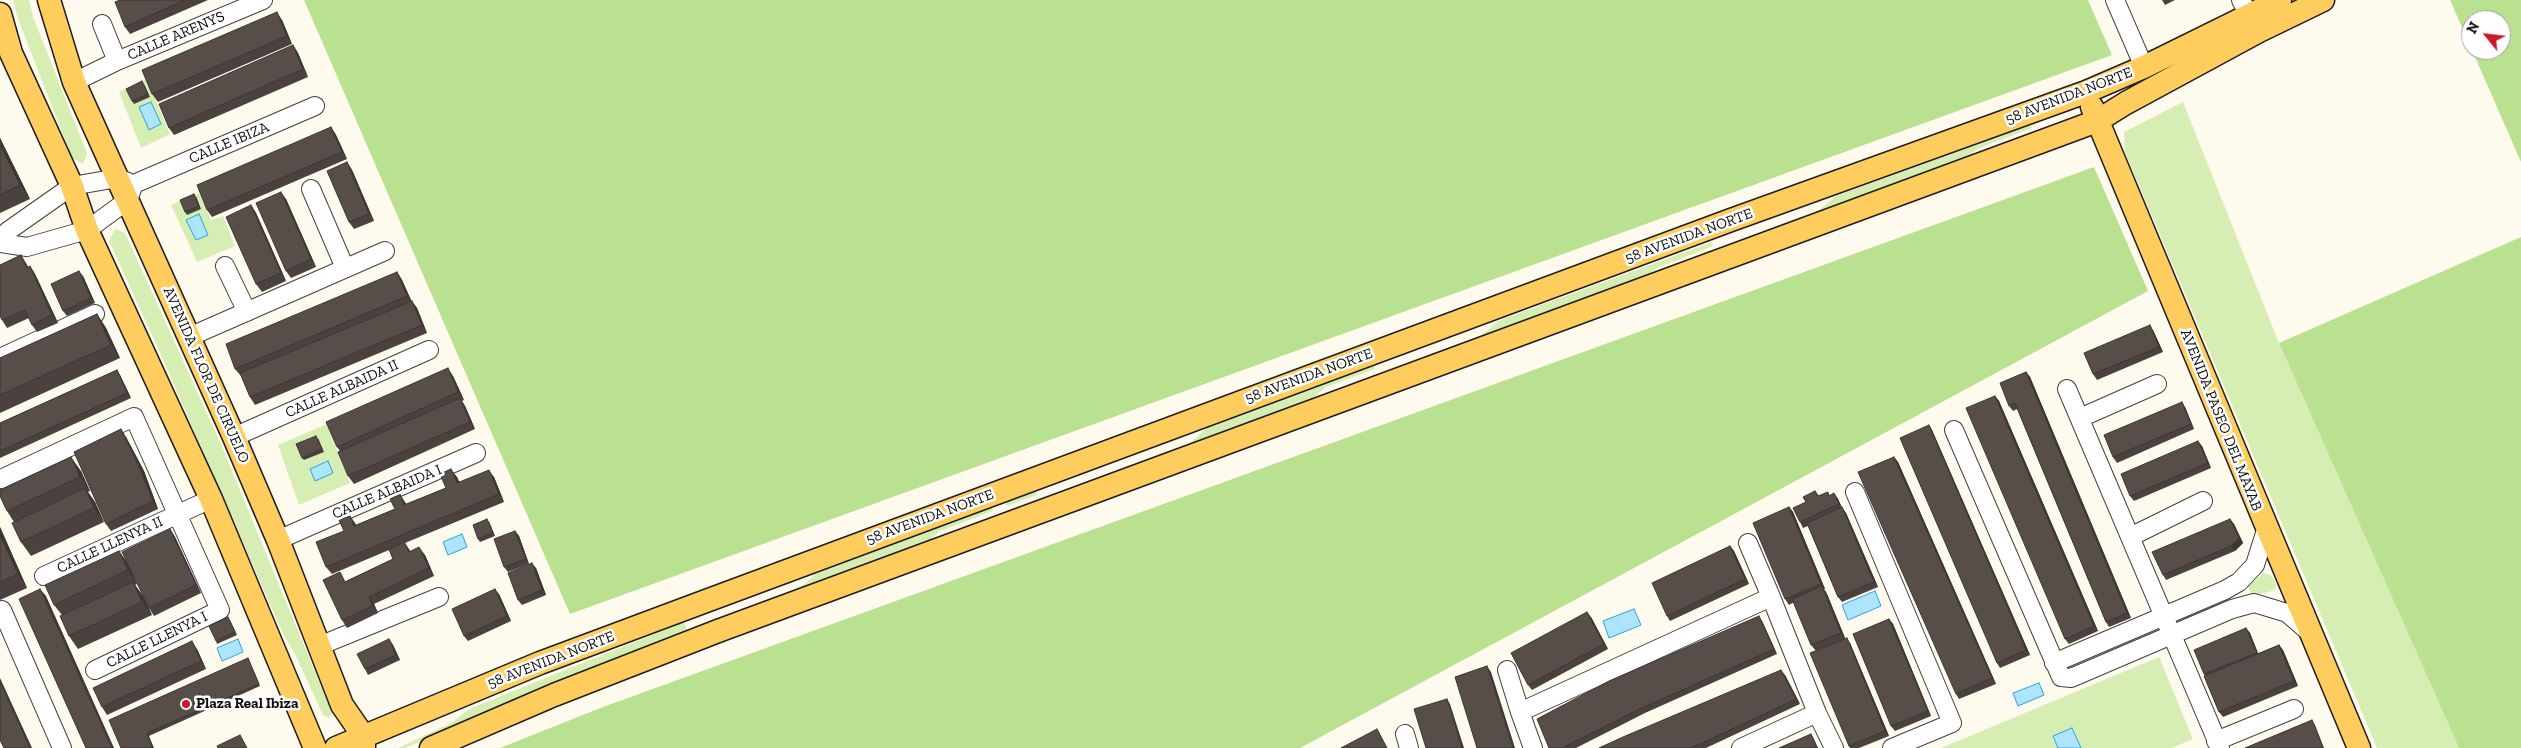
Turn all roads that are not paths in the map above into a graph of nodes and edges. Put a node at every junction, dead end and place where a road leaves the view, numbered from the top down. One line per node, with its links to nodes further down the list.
1 (49, 0): 11 (main road, AVENIDA FLOR DE CIRUELO)
2 (264, 0): 9 (street, CALLE ARENYS)
3 (2115, 0): 10 (street)
4 (2280, 0): 6 (main road, 58 AVENIDA NORTE)
5 (2322, 0): 14 (main road, 58 AVENIDA NORTE)
6 (2245, 8): 10 (main road, 58 AVENIDA NORTE)
7 (0, 14): 16 (main road)
8 (102, 24): 9 (street, CALLE ARENYS)
9 (117, 61): 11 (street, CALLE ARENYS)
10 (2144, 67): 12 (main road, 58 AVENIDA NORTE)
11 (74, 82): 15 (main road, AVENIDA FLOR DE CIRUELO)
12 (2086, 92): 14 (main road, AVENIDA PASEO DEL MAYAB); 18 (main road, 58 AVENIDA NORTE)
13 (315, 106): 15 (street, CALLE IBIZA)
14 (2097, 121): 22 (main road); 45 (main road, AVENIDA PASEO DEL MAYAB)
15 (131, 185): 16 (street); 19 (street); 27 (main road, AVENIDA FLOR DE CIRUELO)
16 (72, 186): 19 (main road); 20 (street)
17 (311, 189): 24 (street)
18 (1731, 220): 22 (main road); 28 (main road, 58 AVENIDA NORTE)
19 (87, 230): 20 (street); 41 (main road)
20 (0, 241)
21 (385, 251): 24 (street)
22 (1742, 252): 31 (main road)
23 (226, 266): 25 (street)
24 (345, 268): 25 (street)
25 (247, 312): 27 (street)
26 (96, 314): 30 (street)
27 (189, 337): 36 (main road, AVENIDA FLOR DE CIRUELO)
28 (1396, 344): 31 (main road); 38 (main road, 58 AVENIDA NORTE)
29 (429, 350): 36 (street, CALLE ALBAIDA II)
30 (2, 353)
31 (1407, 377): 42 (main road)
32 (2157, 384): 34 (street)
33 (2068, 389): 34 (street)
34 (2080, 418): 47 (street)
35 (1954, 430): 61 (street)
36 (234, 437): 46 (main road, AVENIDA FLOR DE CIRUELO)
37 (476, 453): 46 (street, CALLE ALBAIDA I)
38 (1060, 469): 42 (main road); 53 (main road, 58 AVENIDA NORTE)
39 (1, 479): 44 (street)
40 (1855, 492): 76 (street)
41 (211, 499): 44 (street, CALLE LLENYA II); 70 (main road)
42 (1074, 501): 57 (main road)
43 (2203, 501): 47 (street)
44 (184, 511): 49 (street, CALLE LLENYA II); 62 (street, CALLE LLENYA I)
45 (2266, 530): 50 (street); 59 (main road, AVENIDA PASEO DEL MAYAB)
46 (288, 535): 60 (main road, AVENIDA FLOR DE CIRUELO)
47 (2130, 538): 56 (street)
48 (1748, 543): 52 (street)
49 (44, 576)
50 (2226, 590): 54 (street); 56 (street)
51 (439, 597): 60 (street)
52 (1771, 597): 65 (street); 66 (street)
53 (706, 600): 57 (main road); 67 (main road, 58 AVENIDA NORTE)
54 (2232, 609): 58 (street); 59 (street)
55 (2, 610): 69 (street)
56 (2165, 614): 58 (street); 61 (street)
57 (718, 631): 72 (main road)
58 (2173, 634): 61 (street); 68 (street)
59 (2312, 635): 77 (main road, AVENIDA PASEO DEL MAYAB)
60 (319, 646): 67 (main road, AVENIDA FLOR DE CIRUELO)
61 (2054, 663)
62 (95, 670)
63 (1506, 670): 65 (street)
64 (2294, 709): 68 (street)
65 (1520, 712): 73 (street)
66 (1817, 713): 74 (street); 75 (street)
67 (364, 742): 71 (main road, 58 AVENIDA NORTE)
68 (2218, 744)
69 (62, 748)
70 (315, 748)
71 (336, 748)
72 (431, 748)
73 (1533, 748)
74 (1741, 748)
75 (1834, 748)
76 (1892, 748)
77 (2359, 748)

